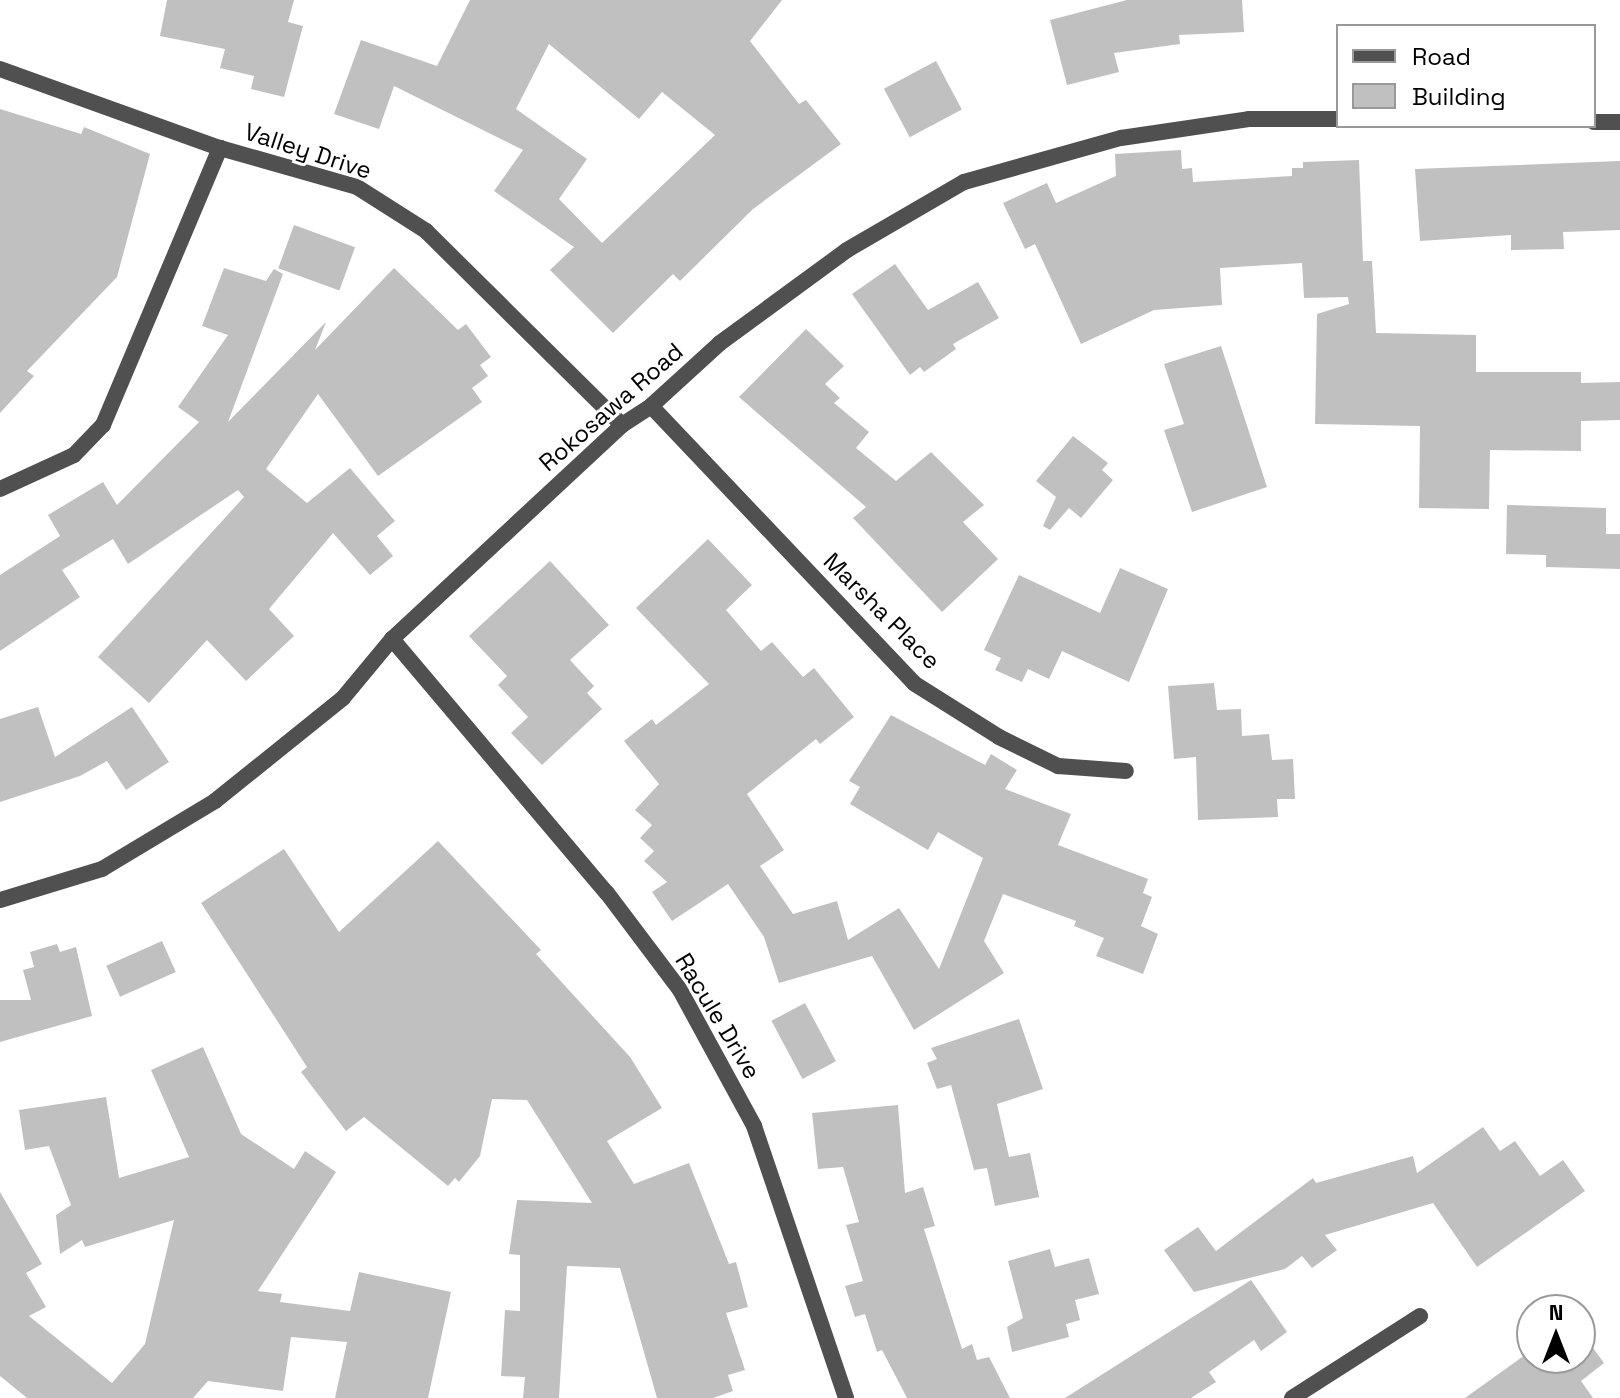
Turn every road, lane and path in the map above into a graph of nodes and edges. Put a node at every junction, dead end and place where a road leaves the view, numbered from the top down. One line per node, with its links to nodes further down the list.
1 (0, 69): 5 (street, Valley Drive)
2 (1336, 119): 6 (street, Rokosawa Road)
3 (1596, 122): 4 (street)
4 (1620, 122)
5 (220, 148): 7 (street, Valley Drive); 8 (street)
6 (651, 406): 7 (street, Rokosawa Road); 10 (street, Marsha Place)
7 (622, 425): 9 (street, Rokosawa Road)
8 (0, 489)
9 (392, 639): 11 (street, Rokosawa Road); 13 (street, Racule Drive)
10 (1126, 771)
11 (0, 900)
12 (1420, 1316): 14 (street)
13 (846, 1398)
14 (1292, 1398)

